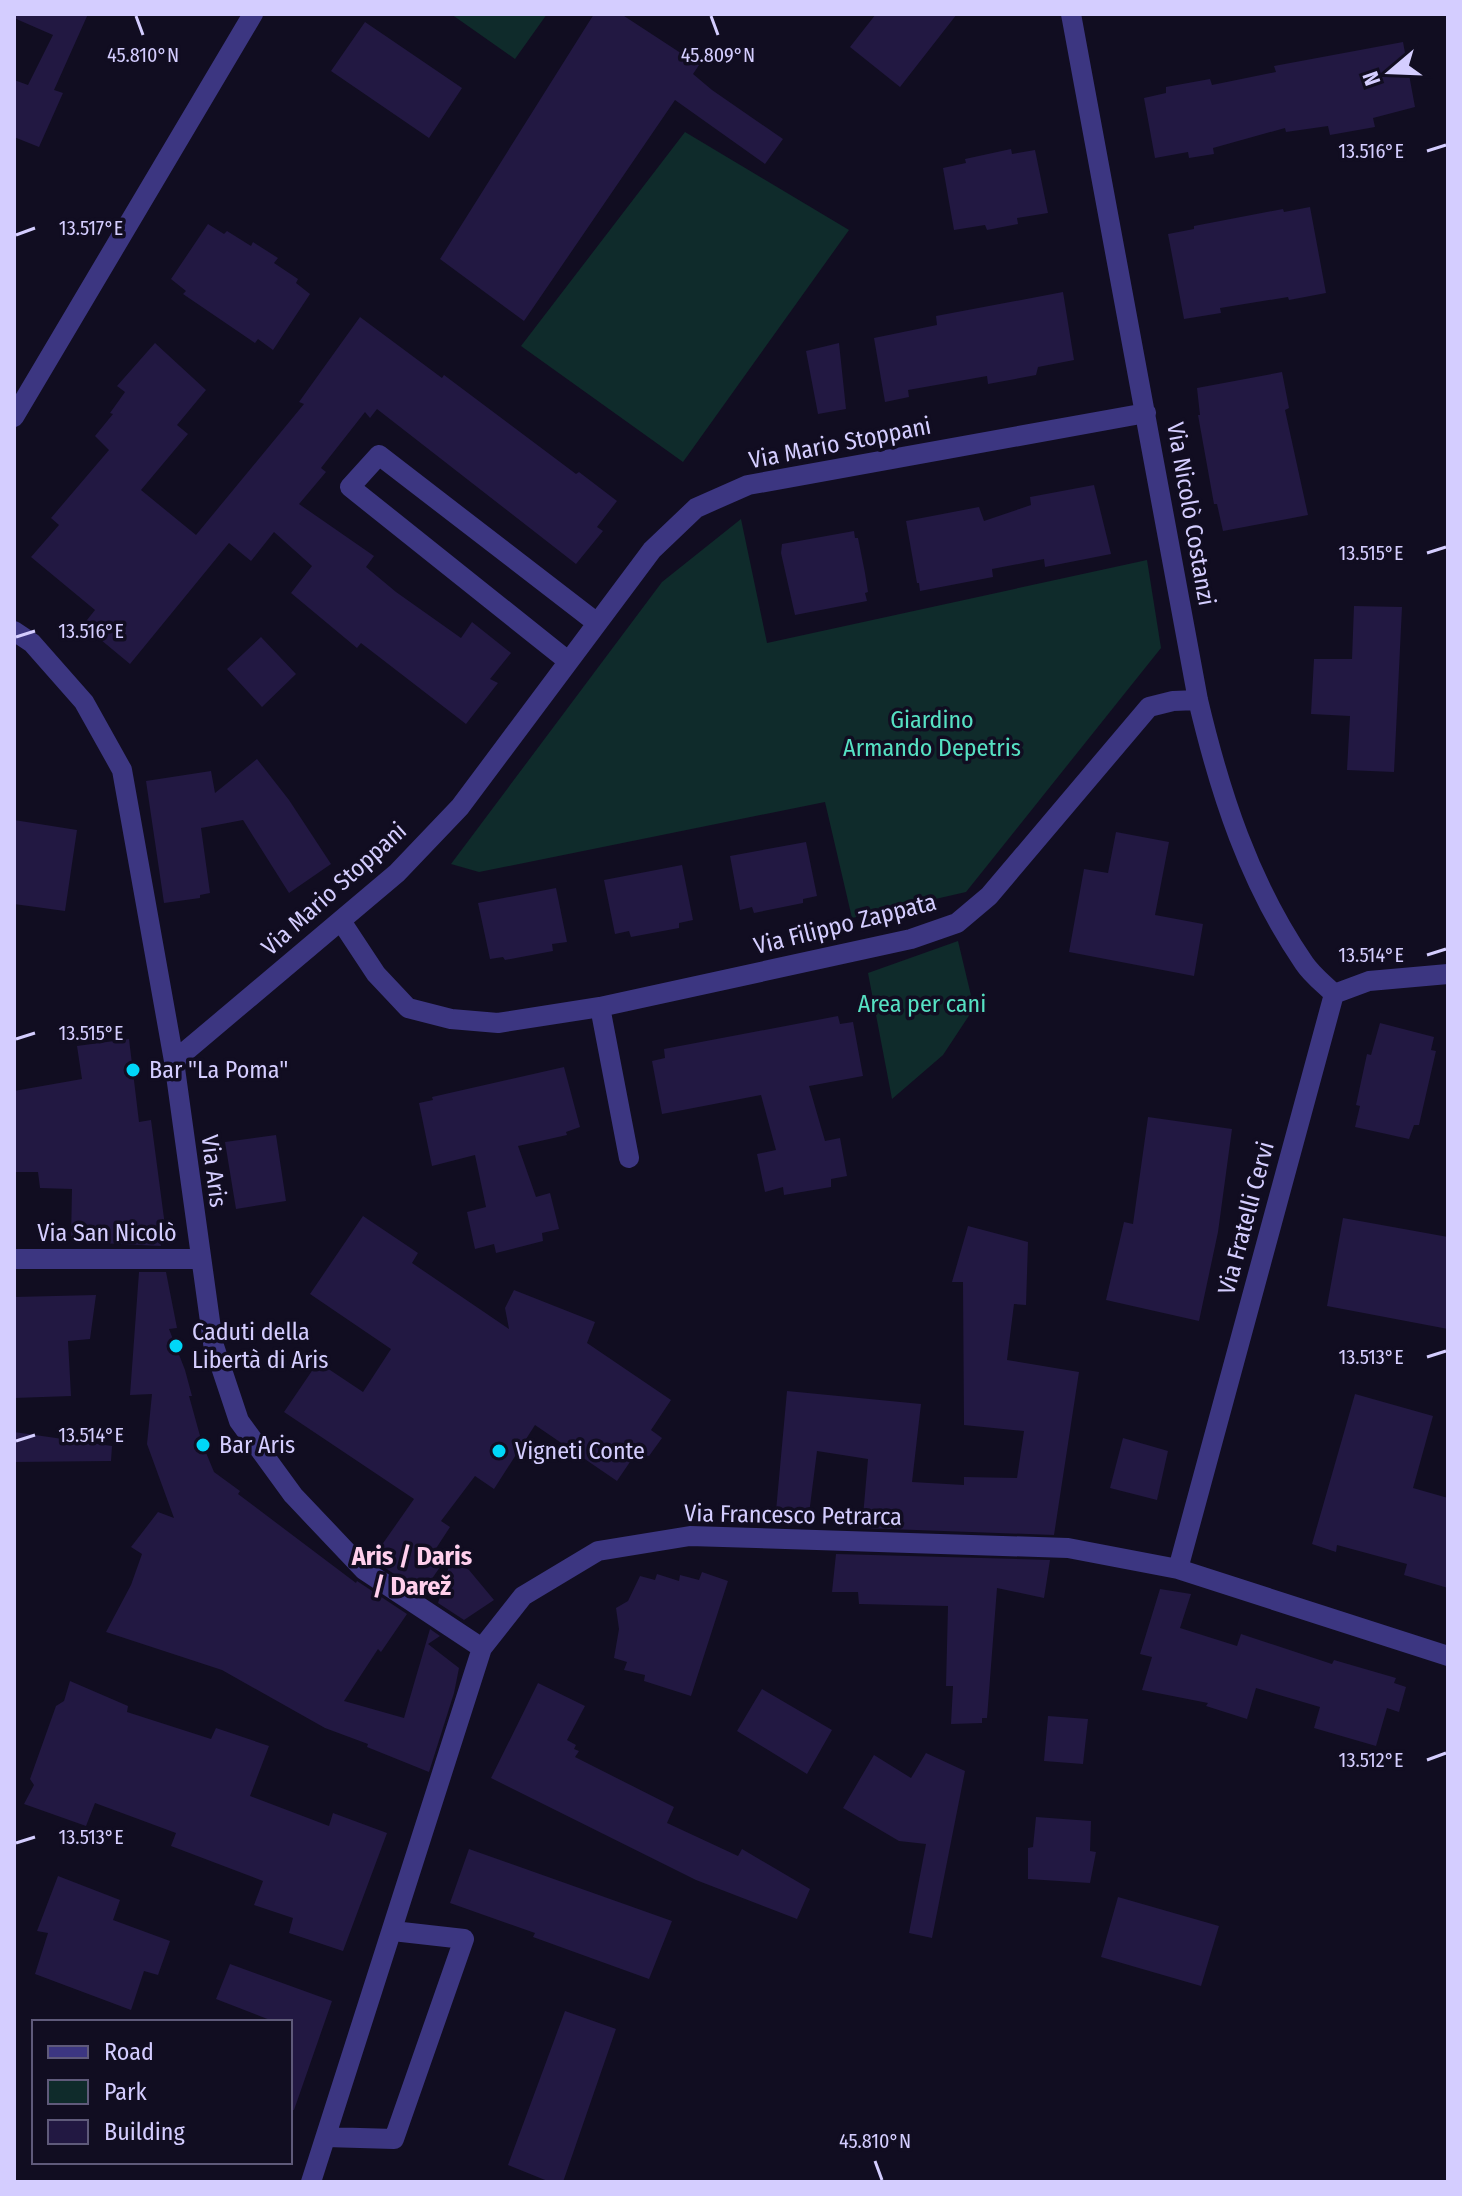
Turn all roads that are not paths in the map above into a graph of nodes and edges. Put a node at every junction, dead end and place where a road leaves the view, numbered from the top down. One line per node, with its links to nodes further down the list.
1 (253, 14): 4 (street)
2 (1071, 14): 3 (street, Via Nicolò Costanzi)
3 (1146, 413): 5 (street, Via Mario Stoppani); 8 (street, Via Nicolò Costanzi)
4 (14, 417)
5 (597, 623): 7 (street, Via Mario Stoppani); 7 (street)
6 (14, 631): 13 (street, Via Aris)
7 (568, 661): 9 (street, Via Mario Stoppani)
8 (1198, 700): 11 (street, Via Nicolò Costanzi); 12 (street, Via Filippo Zappata)
9 (341, 921): 12 (street, Via Filippo Zappata); 13 (street, Via Mario Stoppani)
10 (1448, 974): 11 (street)
11 (1334, 994): 17 (street, Via Fratelli Cervi)
12 (600, 1007): 14 (street)
13 (174, 1061): 16 (street, Via Aris)
14 (629, 1158)
15 (14, 1259): 16 (street, Via San Nicolò)
16 (199, 1259): 18 (street, Via Aris)
17 (1178, 1569): 18 (street, Via Francesco Petrarca); 19 (street, Via Francesco Petrarca)
18 (482, 1648): 20 (street, Via Francesco Petrarca)
19 (1448, 1656)
20 (393, 1931): 21 (street, Via Francesco Petrarca); 21 (street)
21 (326, 2137): 22 (street, Via Francesco Petrarca)
22 (311, 2182)

